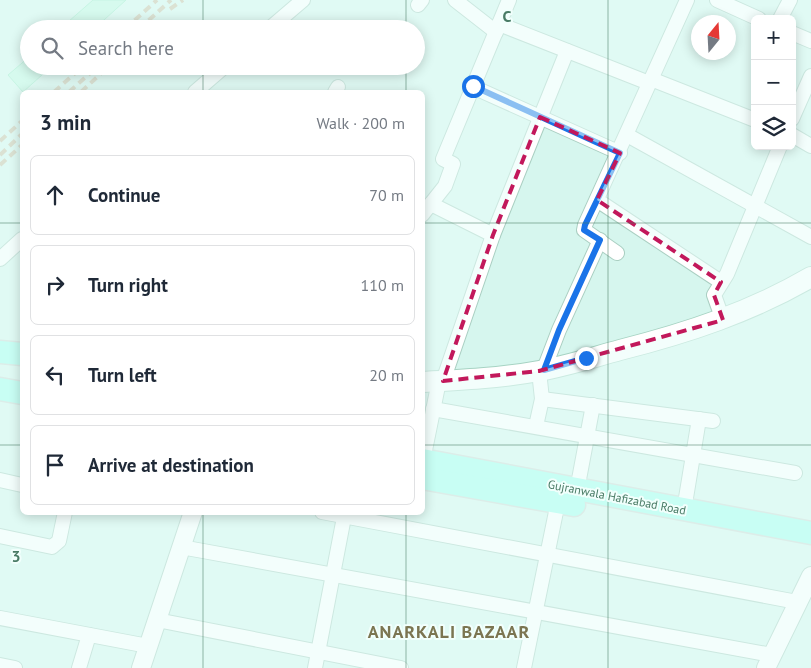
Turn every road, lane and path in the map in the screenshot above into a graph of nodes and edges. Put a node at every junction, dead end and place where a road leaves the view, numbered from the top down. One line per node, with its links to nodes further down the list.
1 (303, 0): 9 (street)
2 (455, 0): 10 (street)
3 (508, 0): 10 (street)
4 (688, 0): 16 (street)
5 (717, 0): 7 (street)
6 (790, 0): 8 (street)
7 (751, 15)
8 (782, 15)
9 (280, 20)
10 (497, 28): 13 (street); 17 (street)
11 (796, 35): 12 (street)
12 (811, 41)
13 (567, 51): 16 (street); 20 (street)
14 (215, 75): 18 (street)
15 (811, 76): 19 (street)
16 (650, 81): 21 (street); 22 (street)
17 (473, 86): 20 (street); 29 (street)
18 (197, 90)
19 (796, 110)
20 (540, 117): 26 (street); 31 (street)
21 (751, 119)
22 (627, 135): 26 (street); 28 (street)
23 (796, 137): 24 (street)
24 (811, 146)
25 (778, 150): 28 (street)
26 (620, 153): 27 (street)
27 (597, 200): 32 (street); 37 (street)
28 (755, 207): 30 (street); 37 (street)
29 (427, 210): 31 (street)
30 (810, 233)
31 (493, 235): 40 (street)
32 (600, 240): 34 (street); 39 (street)
33 (20, 241): 35 (street)
34 (617, 252)
35 (0, 259)
36 (811, 277): 38 (main road)
37 (721, 282): 38 (street)
38 (722, 320): 39 (main road)
39 (542, 370): 40 (main road); 43 (street)
40 (435, 382): 45 (street)
41 (0, 389): 42 (main road)
42 (20, 393)
43 (542, 399): 44 (street); 46 (street)
44 (593, 405): 47 (street); 49 (street)
45 (433, 409): 46 (street); 48 (street)
46 (536, 426): 47 (street)
47 (587, 436): 49 (street); 55 (street)
48 (425, 450)
49 (694, 455): 51 (street); 57 (street)
50 (425, 460): 55 (main road, Gujranwala Hafizabad Road)
51 (795, 473)
52 (425, 479): 56 (main road, Gujranwala Hafizabad Road)
53 (0, 480): 54 (street)
54 (20, 485)
55 (577, 490): 57 (main road, Gujranwala Hafizabad Road)
56 (558, 502): 65 (main road, Gujranwala Hafizabad Road); 66 (street)
57 (684, 510): 62 (main road, Gujranwala Hafizabad Road)
58 (65, 515): 63 (street)
59 (192, 515): 64 (street)
60 (344, 515): 67 (street)
61 (349, 515): 66 (street)
62 (811, 533)
63 (0, 536)
64 (182, 547): 67 (street); 72 (street)
65 (811, 549)
66 (547, 554): 69 (street); 70 (street)
67 (333, 575): 70 (street); 75 (street)
68 (811, 576): 69 (street)
69 (797, 602): 76 (street)
70 (535, 612): 76 (street); 83 (street)
71 (0, 618): 73 (street)
72 (157, 620): 74 (street); 75 (street)
73 (89, 635): 74 (street); 79 (street)
74 (148, 646): 80 (street)
75 (318, 653): 81 (street); 82 (street)
76 (769, 661)
77 (0, 666): 78 (street)
78 (15, 668)
79 (80, 668)
80 (141, 668)
81 (314, 668)
82 (401, 668)
83 (524, 668)

